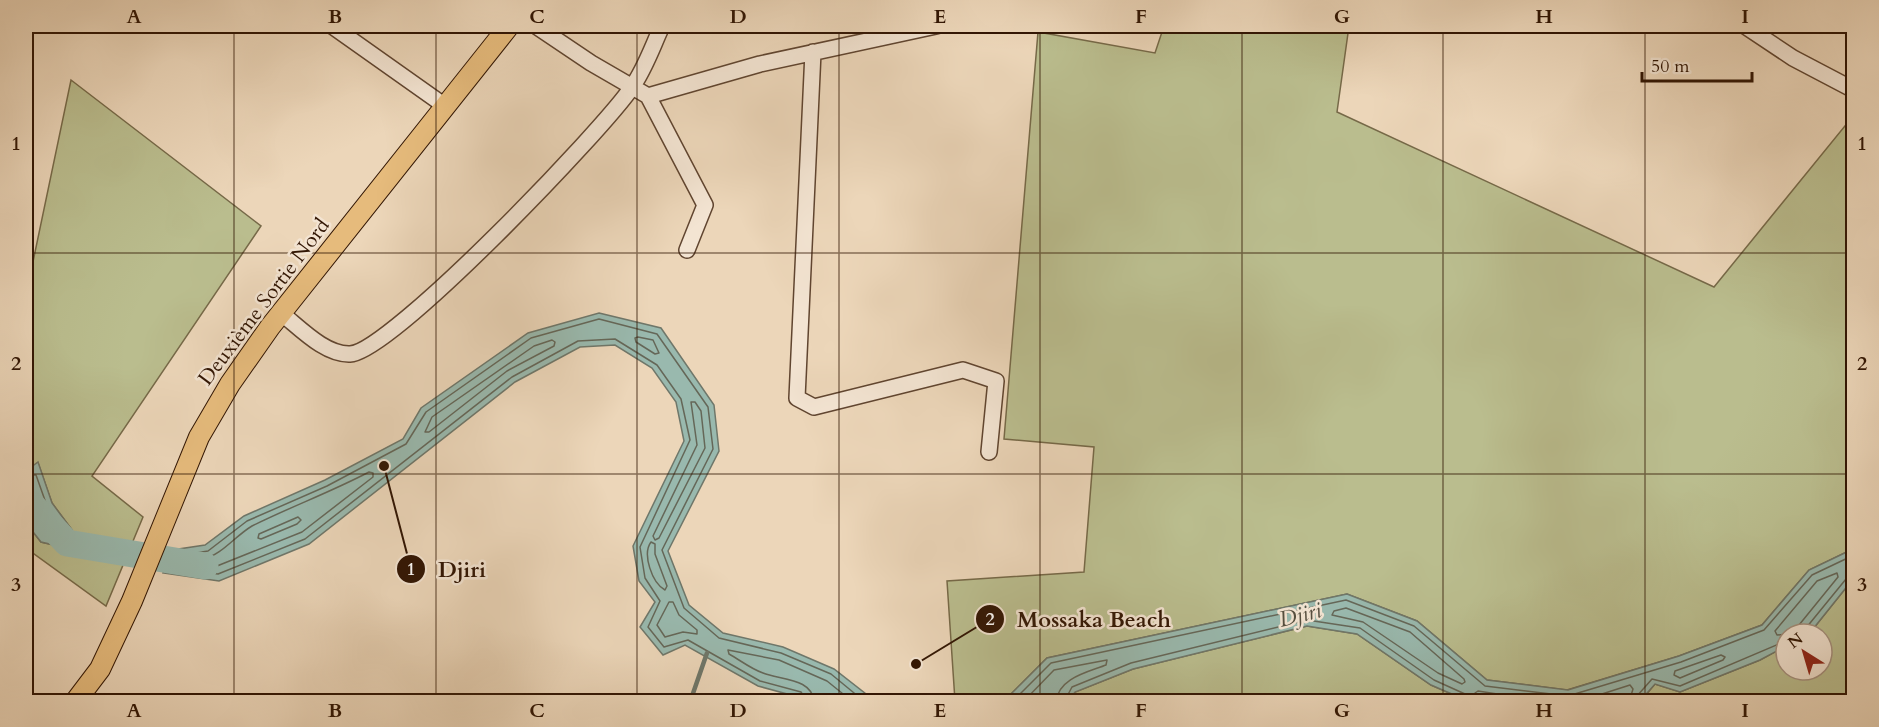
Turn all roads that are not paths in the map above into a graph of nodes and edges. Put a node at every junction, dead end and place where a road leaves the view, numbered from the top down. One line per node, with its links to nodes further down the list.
1 (332, 26): 11 (street)
2 (509, 26): 11 (main road, Deuxième Sortie Nord)
3 (536, 26): 8 (street)
4 (662, 26): 8 (street)
5 (936, 26): 7 (street)
6 (1745, 26): 9 (street)
7 (813, 52): 10 (street); 14 (street)
8 (633, 86): 10 (street); 13 (street)
9 (1854, 90)
10 (648, 96): 12 (street)
11 (446, 106): 13 (main road, Deuxième Sortie Nord)
12 (687, 250)
13 (281, 313): 15 (main road, Deuxième Sortie Nord)
14 (989, 452)
15 (75, 702)

